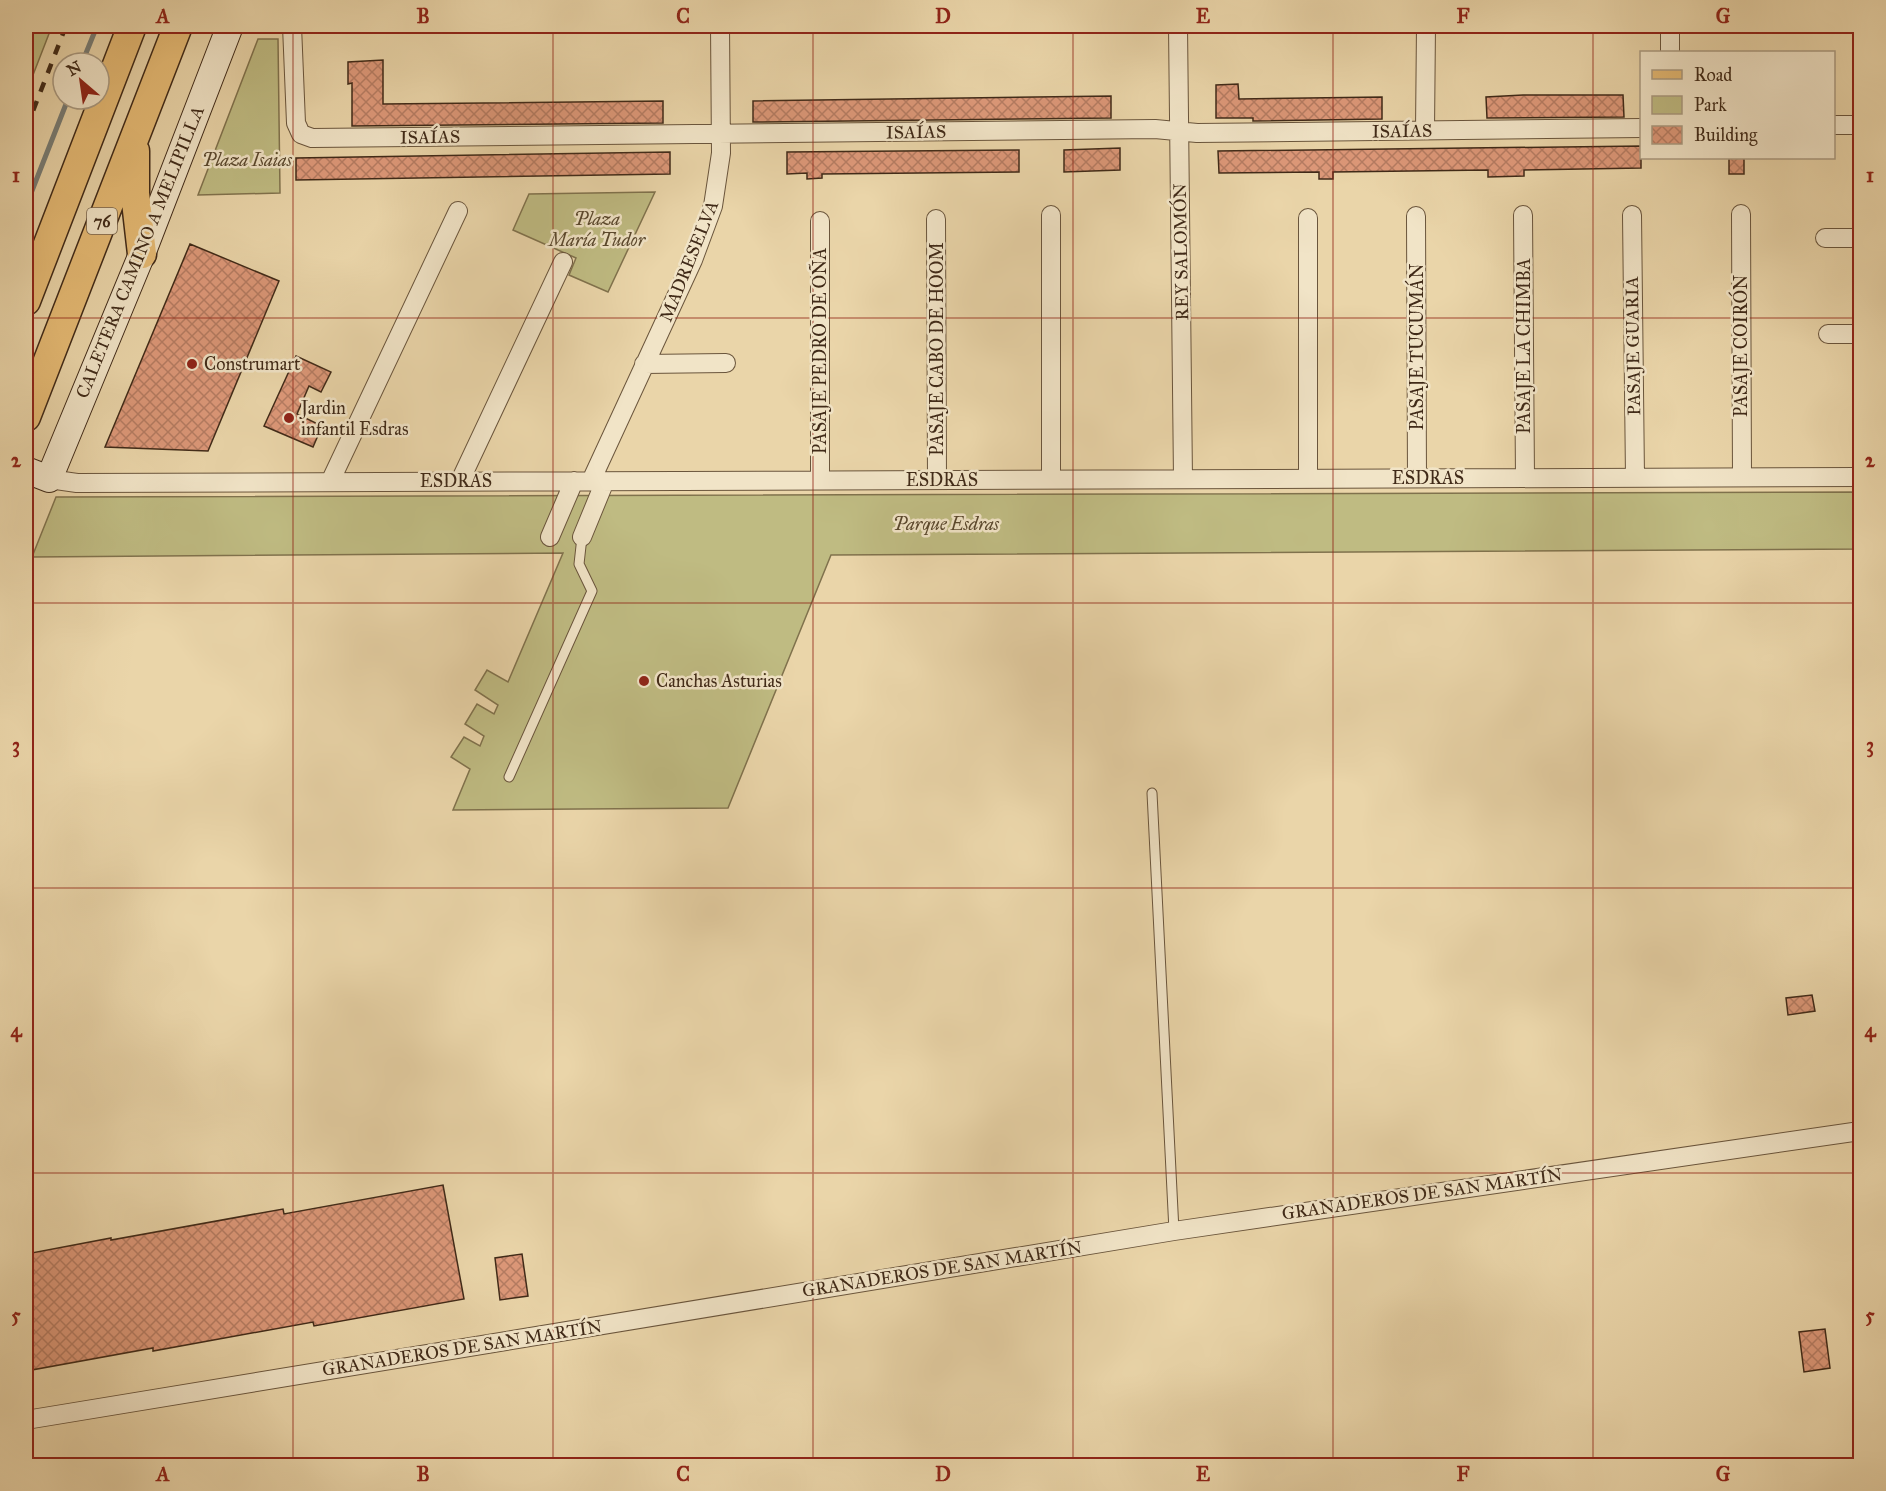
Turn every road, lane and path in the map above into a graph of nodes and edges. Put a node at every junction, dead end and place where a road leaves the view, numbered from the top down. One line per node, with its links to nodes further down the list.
1 (132, 26): 30 (main road, 76)
2 (178, 26): 16 (main road, 76)
3 (230, 26): 28 (street, CALETERA CAMINO A MELIPILLA)
4 (292, 26): 15 (street, ISAÍAS)
5 (720, 26): 15 (street, MADRESELVA)
6 (1178, 26): 14 (street, REY SALOMÓN)
7 (1426, 26): 13 (street)
8 (1670, 26): 9 (street)
9 (1670, 51)
10 (1835, 125): 11 (street)
11 (1860, 125)
12 (1640, 128): 13 (street, ISAÍAS)
13 (1425, 130): 14 (street, ISAÍAS)
14 (1179, 132): 15 (street, ISAÍAS); 44 (street, REY SALOMÓN)
15 (722, 134): 34 (street, MADRESELVA)
16 (135, 136): 28 (main road); 35 (main road, 76)
17 (458, 211): 49 (street)
18 (1051, 214): 43 (street)
19 (1741, 214): 38 (street, PASAJE COIRÓN)
20 (1523, 215): 42 (street, PASAJE LA CHIMBA)
21 (1632, 215): 37 (street, PASAJE GUARIA)
22 (1416, 216): 41 (street, PASAJE TUCUMÁN)
23 (1308, 218): 40 (street)
24 (936, 219): 46 (street, PASAJE CABO DE HOOM)
25 (820, 221): 45 (street, PASAJE PEDRO DE OÑA)
26 (1825, 238): 27 (street)
27 (1860, 238)
28 (142, 254): 36 (street, CALETERA CAMINO A MELIPILLA)
29 (563, 262): 47 (street)
30 (26, 301)
31 (1828, 334): 32 (street)
32 (1860, 334)
33 (726, 363): 34 (street)
34 (644, 364): 48 (street, MADRESELVA)
35 (26, 417)
36 (37, 474): 49 (street, ESDRAS)
37 (1635, 477): 38 (street, ESDRAS); 42 (street, ESDRAS)
38 (1742, 477): 39 (street, ESDRAS)
39 (1860, 477)
40 (1308, 478): 41 (street, ESDRAS); 44 (street, ESDRAS)
41 (1418, 478): 42 (street, ESDRAS)
42 (1526, 478)
43 (1051, 479): 44 (street, ESDRAS); 46 (street, ESDRAS)
44 (1183, 479)
45 (820, 480): 46 (street, ESDRAS); 48 (street, ESDRAS)
46 (938, 480)
47 (460, 481): 48 (street, ESDRAS); 49 (street, ESDRAS)
48 (590, 481): 50 (street, MADRESELVA); 51 (street, MADRESELVA)
49 (330, 482)
50 (550, 537)
51 (582, 537): 52 (lane)
52 (509, 777)
53 (1152, 793): 55 (lane)
54 (1860, 1131): 55 (street, GRANADEROS DE SAN MARTÍN)
55 (1174, 1230): 56 (street, GRANADEROS DE SAN MARTÍN)
56 (26, 1420)

